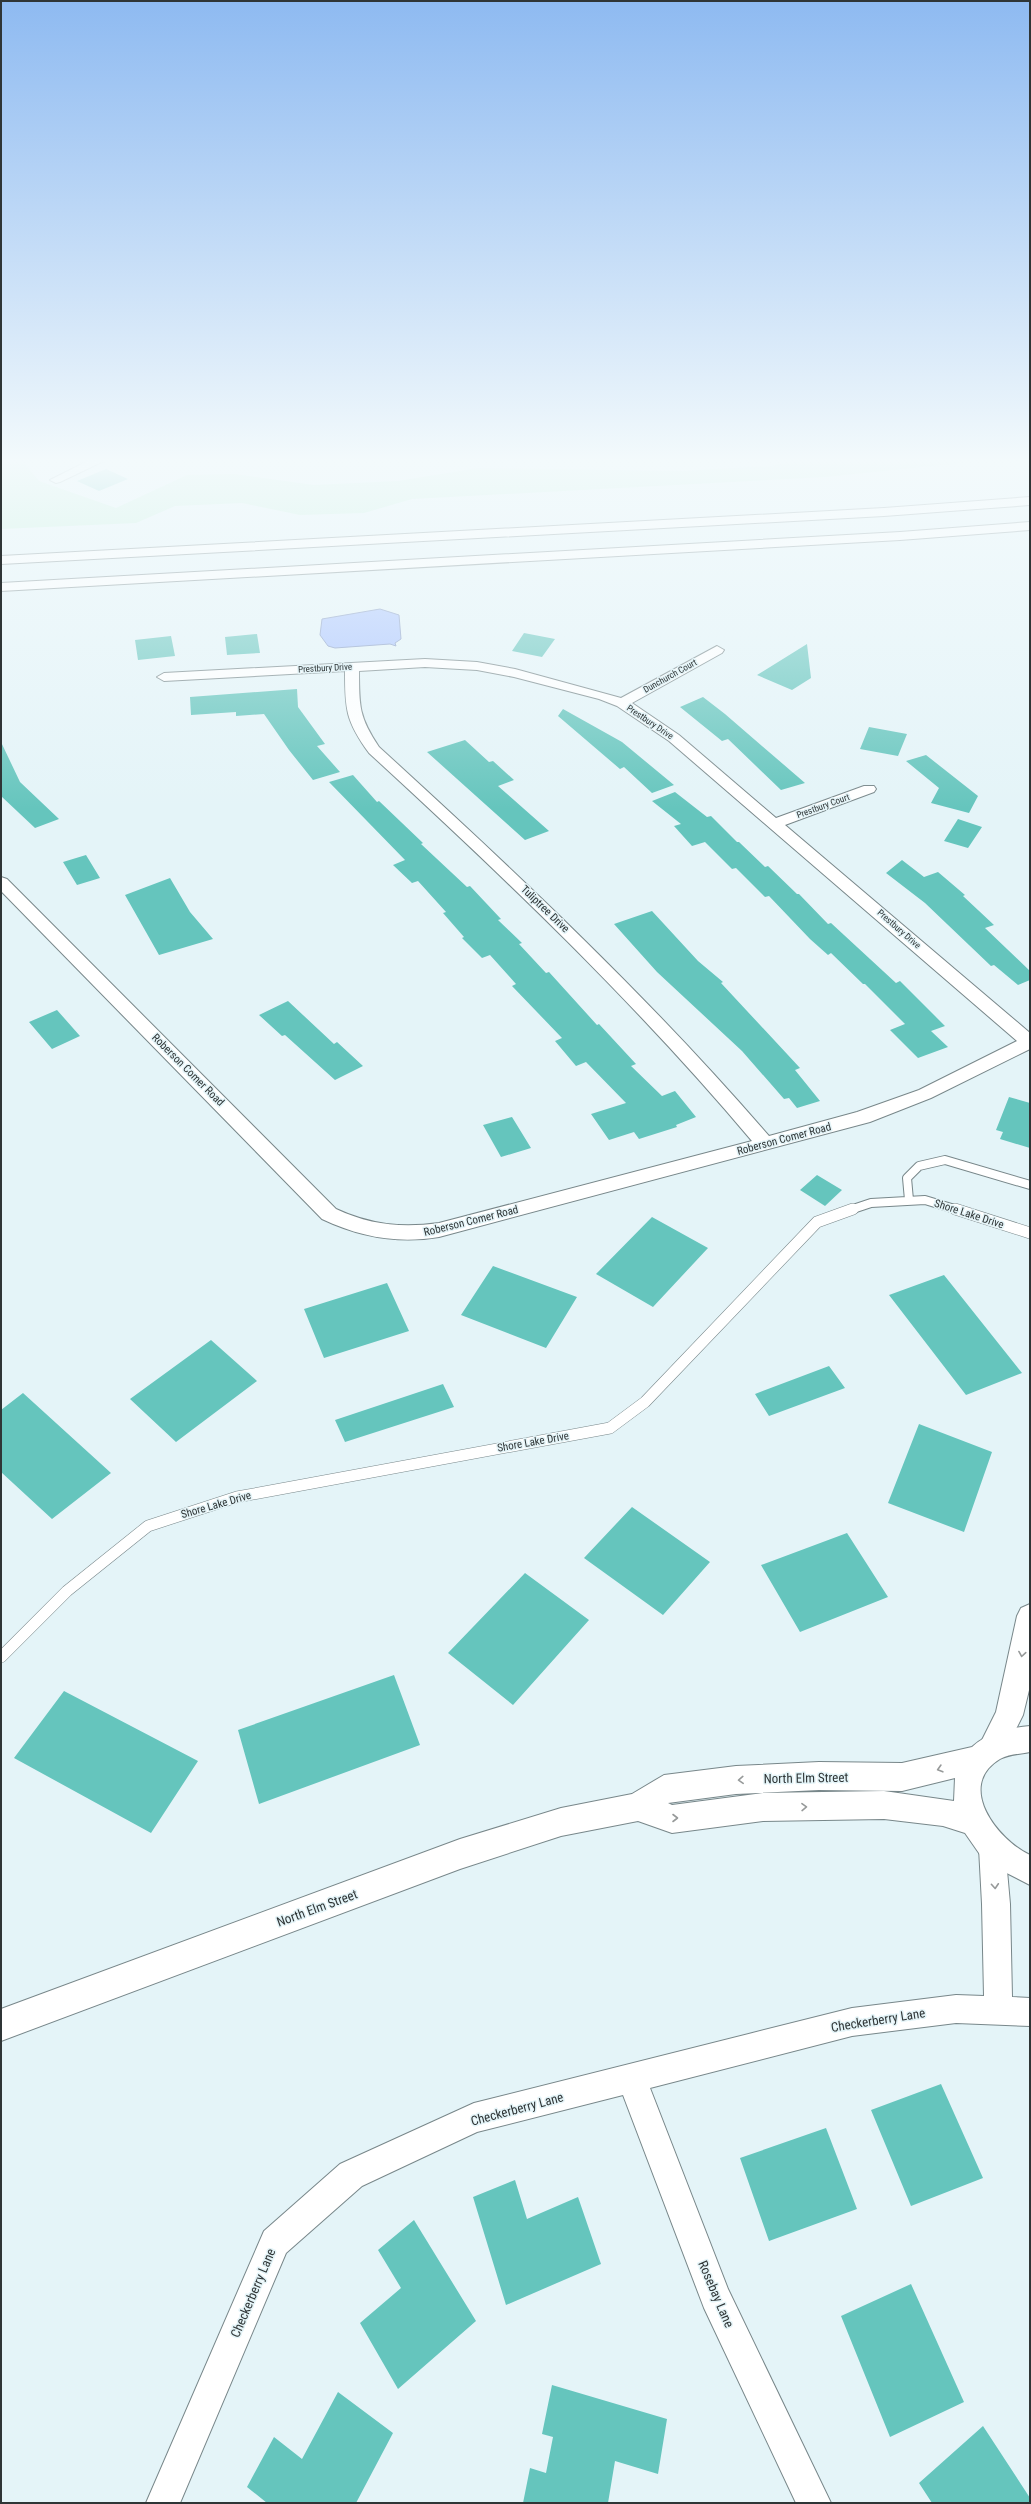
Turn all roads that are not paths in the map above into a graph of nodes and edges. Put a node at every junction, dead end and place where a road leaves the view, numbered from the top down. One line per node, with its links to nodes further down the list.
1 (215, 575): 2 (main road)
2 (1, 587)
3 (717, 650): 6 (street, Dunchurch Court)
4 (352, 667): 5 (street, Prestbury Drive); 6 (street, Prestbury Drive); 11 (street, Tuliptree Drive)
5 (164, 677)
6 (622, 703): 8 (street, Prestbury Drive)
7 (869, 789): 8 (street, Prestbury Court)
8 (776, 823): 10 (street, Prestbury Drive)
9 (1, 882): 11 (street, Roberson Comer Road)
10 (1030, 1042): 11 (street, Roberson Comer Road)
11 (765, 1144)
12 (1030, 1185): 13 (lane)
13 (909, 1200): 14 (lane, Shore Lake Drive); 16 (lane, Shore Lake Drive)
14 (1030, 1233)
15 (1030, 1616): 18 (main road, one-way to 18)
16 (1, 1657)
17 (1030, 1739): 18 (main road, North Elm Street)
18 (986, 1752): 19 (main road, North Elm Street, one-way to 19); 20 (main road)
19 (638, 1806): 20 (main road, one-way to 20); 25 (main road, North Elm Street)
20 (973, 1821): 21 (main road)
21 (992, 1848): 22 (main road); 23 (street, one-way to 23)
22 (1030, 1870)
23 (998, 2009): 24 (street, Checkerberry Lane); 26 (street, Checkerberry Lane)
24 (1030, 2012)
25 (1, 2025)
26 (632, 2080): 27 (street, Checkerberry Lane); 28 (street, Rosebay Lane)
27 (163, 2503)
28 (814, 2503)

